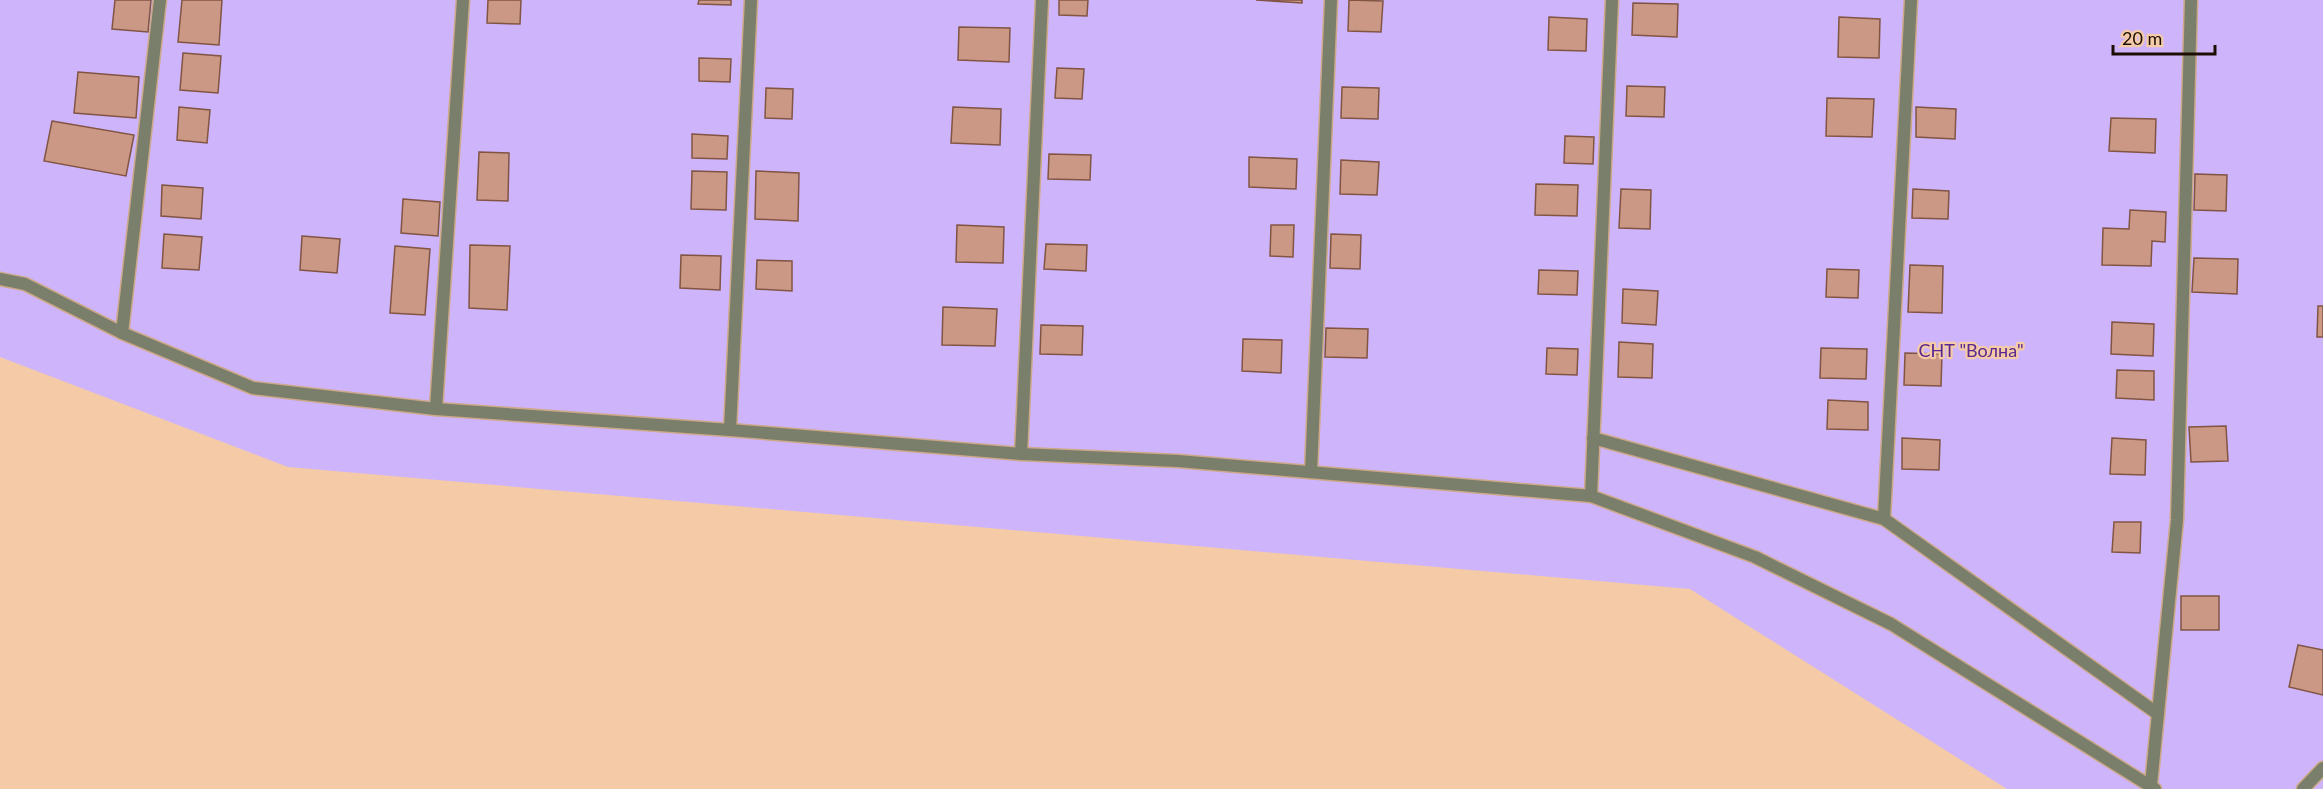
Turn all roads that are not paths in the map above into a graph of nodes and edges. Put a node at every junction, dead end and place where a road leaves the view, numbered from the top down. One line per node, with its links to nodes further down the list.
1 (160, 0): 10 (street)
2 (464, 0): 11 (street)
3 (751, 0): 12 (street)
4 (1042, 0): 14 (street)
5 (1331, 0): 15 (street)
6 (1612, 0): 13 (street)
7 (1911, 0): 17 (street)
8 (2191, 0): 18 (street)
9 (0, 279): 10 (street)
10 (122, 333): 11 (street)
11 (436, 409): 12 (street)
12 (730, 430): 14 (street)
13 (1593, 438): 16 (street); 17 (street)
14 (1021, 454): 15 (street)
15 (1311, 472): 16 (street)
16 (1591, 496): 20 (street)
17 (1884, 519): 18 (street)
18 (2158, 714): 20 (street)
19 (2323, 768): 21 (street)
20 (2153, 787)
21 (2303, 789)

